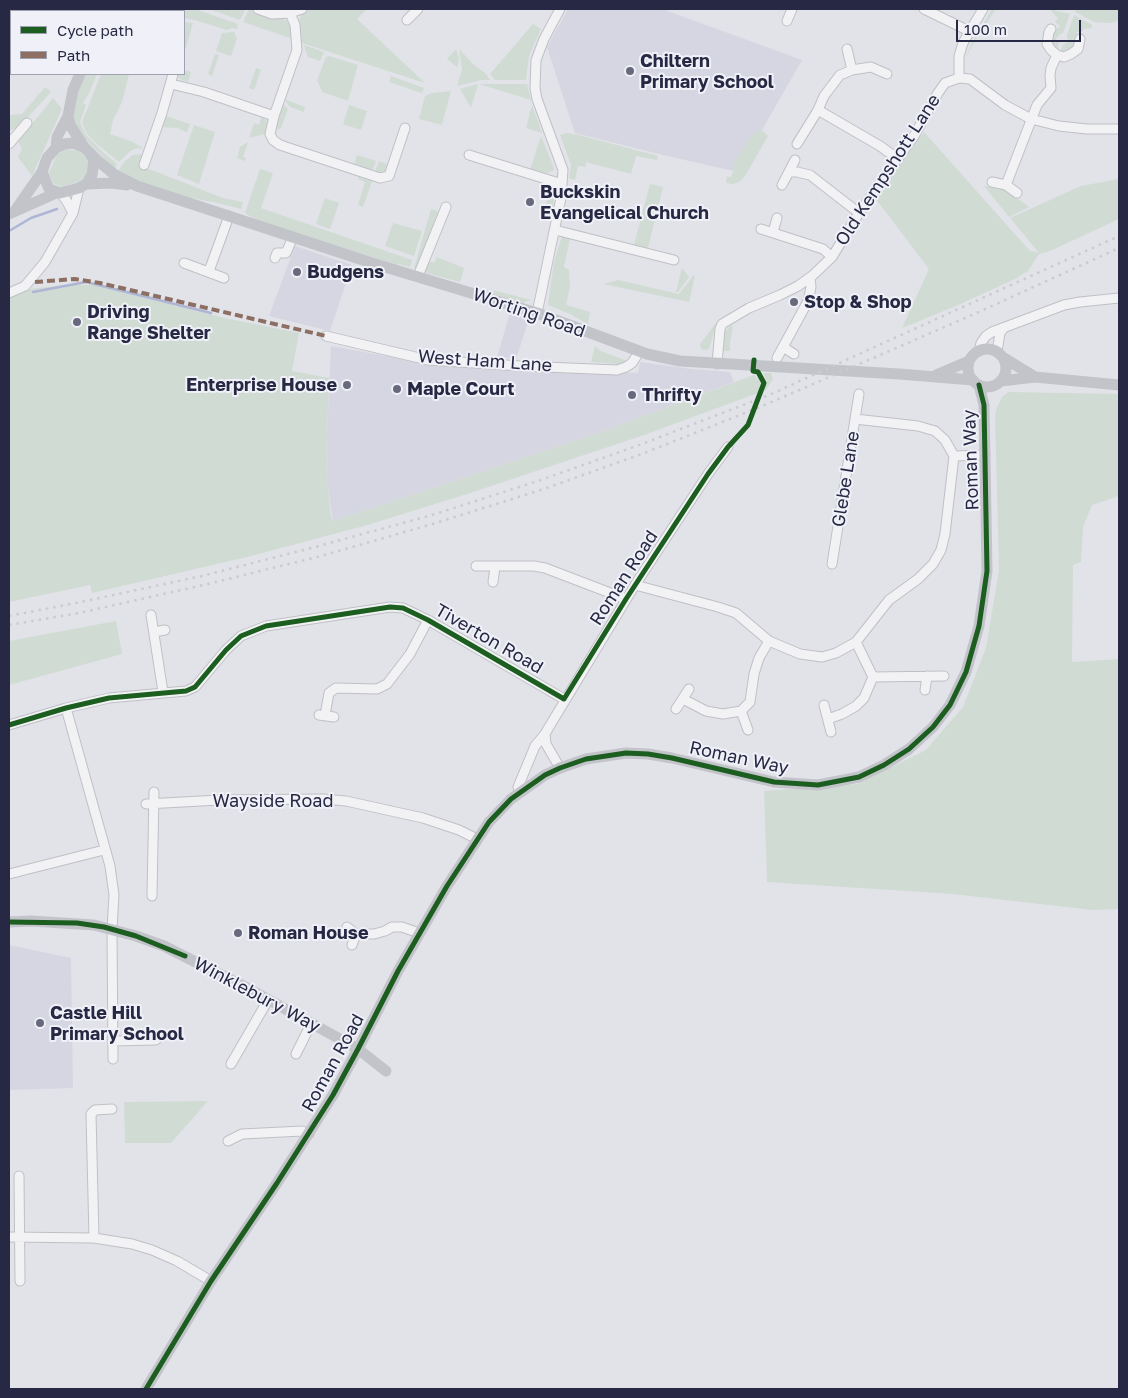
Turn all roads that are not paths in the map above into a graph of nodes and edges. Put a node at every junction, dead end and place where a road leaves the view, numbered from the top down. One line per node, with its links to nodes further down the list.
1 (258, 9): 8 (street)
2 (302, 9): 8 (street)
3 (418, 9): 9 (street)
4 (560, 9): 40 (street)
5 (792, 9): 10 (street)
6 (924, 9): 12 (street)
7 (983, 9): 12 (street)
8 (290, 13): 24 (street)
9 (407, 20)
10 (787, 21)
11 (1051, 29): 15 (street)
12 (969, 30): 20 (street)
13 (1080, 39): 15 (street)
14 (847, 50): 16 (street)
15 (1057, 55): 25 (street)
16 (852, 70): 17 (street); 22 (street)
17 (887, 74)
18 (80, 75): 23 (street)
19 (173, 75): 21 (street)
20 (959, 78): 25 (street); 34 (street, Old Kempshott Lane)
21 (171, 84): 24 (street); 36 (street)
22 (818, 110): 30 (street); 34 (street)
23 (68, 116): 31 (street); 32 (street)
24 (274, 116): 27 (street)
25 (1031, 118): 28 (street); 42 (street)
26 (27, 123): 29 (street)
27 (404, 128)
28 (1119, 129)
29 (9, 144)
30 (797, 144)
31 (56, 148): 32 (street); 37 (street)
32 (87, 150): 43 (street); 44 (street, Worting Road)
33 (469, 155): 40 (street)
34 (898, 159): 50 (street, Old Kempshott Lane)
35 (795, 160): 38 (street)
36 (144, 165)
37 (42, 172): 45 (street); 48 (street)
38 (789, 172): 41 (street); 50 (street)
39 (992, 182): 42 (street)
40 (562, 184): 53 (street)
41 (782, 185)
42 (1006, 185): 46 (street)
43 (82, 186): 44 (street, Worting Road); 45 (street); 49 (street)
44 (137, 186): 51 (street, Worting Road)
45 (58, 193): 48 (street); 49 (street)
46 (1018, 193)
47 (446, 207): 62 (street)
48 (13, 211)
49 (73, 212): 65 (street)
50 (859, 212): 57 (street, Old Kempshott Lane)
51 (229, 216): 56 (street, Worting Road); 61 (street)
52 (777, 218): 55 (street)
53 (555, 230): 59 (street); 67 (street)
54 (761, 230): 55 (street)
55 (772, 232): 57 (street)
56 (292, 237): 58 (street); 62 (street, Worting Road)
57 (832, 257): 64 (street, Old Kempshott Lane)
58 (275, 258)
59 (674, 260)
60 (184, 263): 61 (street)
61 (209, 272): 63 (street)
62 (418, 276): 67 (street, Worting Road)
63 (224, 278)
64 (810, 278): 70 (street); 77 (street, Old Kempshott Lane)
65 (9, 293)
66 (1119, 298): 68 (street)
67 (537, 313): 72 (street, Worting Road)
68 (1004, 329): 71 (street); 74 (street)
69 (326, 336): 72 (street, West Ham Lane)
70 (783, 347): 73 (street); 75 (street)
71 (979, 351): 74 (street); 76 (street)
72 (638, 352): 77 (street, Worting Road)
73 (794, 354)
74 (1000, 355): 79 (street); 80 (street)
75 (777, 358)
76 (969, 361): 78 (street, Worting Road); 81 (street)
77 (717, 364): 78 (street, Worting Road)
78 (934, 376): 81 (street, Worting Road)
79 (1035, 377): 80 (street); 82 (street)
80 (1001, 380): 81 (street)
81 (981, 384): 86 (street, Roman Way)
82 (1119, 385)
83 (859, 394): 84 (street, Glebe Lane)
84 (855, 419): 87 (street); 90 (street, Glebe Lane)
85 (728, 447): 89 (street, Roman Road)
86 (985, 455): 87 (street); 120 (street, Roman Way)
87 (954, 456): 101 (street)
88 (700, 468): 89 (street)
89 (708, 474): 94 (street, Roman Road)
90 (832, 564)
91 (476, 566): 92 (street)
92 (494, 567): 93 (street); 95 (street)
93 (493, 582)
94 (635, 585): 95 (street, Roman Road); 100 (street)
95 (626, 599): 108 (street, Roman Road)
96 (152, 615): 99 (street)
97 (428, 620): 107 (street, Tiverton Road); 108 (street, Tiverton Road); 114 (street)
98 (166, 630): 99 (street)
99 (154, 632): 107 (street)
100 (769, 641): 101 (street); 113 (street)
101 (856, 642): 104 (street)
102 (927, 676): 103 (street); 104 (street); 106 (street)
103 (944, 676)
104 (873, 677): 115 (street)
105 (689, 689): 109 (street)
106 (925, 690)
107 (163, 692): 111 (street, Tiverton Road)
108 (564, 699): 119 (street, Roman Road)
109 (683, 699): 112 (street); 113 (street)
110 (824, 705): 115 (street)
111 (66, 708): 116 (street, Tiverton Road); 125 (street)
112 (676, 709)
113 (741, 711): 117 (street)
114 (326, 716)
115 (828, 719): 118 (street)
116 (9, 725)
117 (748, 730)
118 (831, 732)
119 (546, 734): 120 (street); 122 (street, Roman Road)
120 (560, 768): 122 (street, Roman Road)
121 (154, 792): 123 (street)
122 (520, 792): 124 (street, Roman Road)
123 (150, 804): 124 (street, Wayside Road); 127 (street)
124 (477, 839): 131 (street, Roman Road)
125 (104, 850): 126 (street); 130 (street)
126 (9, 874)
127 (152, 896)
128 (9, 922): 130 (street, Winklebury Way)
129 (347, 927): 132 (street)
130 (112, 929): 134 (street, Winklebury Way); 136 (street)
131 (419, 933): 132 (street); 138 (street, Roman Road)
132 (356, 934): 133 (street)
133 (352, 945)
134 (268, 1000): 135 (street, Winklebury Way); 141 (street)
135 (311, 1024): 138 (street, Winklebury Way); 139 (street)
136 (113, 1040): 137 (street); 140 (street)
137 (156, 1040)
138 (358, 1049): 142 (street, Winklebury Way); 144 (street, Roman Road)
139 (296, 1054)
140 (113, 1059)
141 (231, 1064)
142 (386, 1071)
143 (113, 1120): 149 (street)
144 (309, 1134): 145 (street); 151 (street, Roman Road)
145 (228, 1141)
146 (19, 1176): 148 (street)
147 (9, 1237): 148 (street)
148 (19, 1237): 149 (street); 150 (street)
149 (94, 1238): 151 (street)
150 (20, 1281)
151 (211, 1281): 152 (street, Roman Road)
152 (146, 1389)

